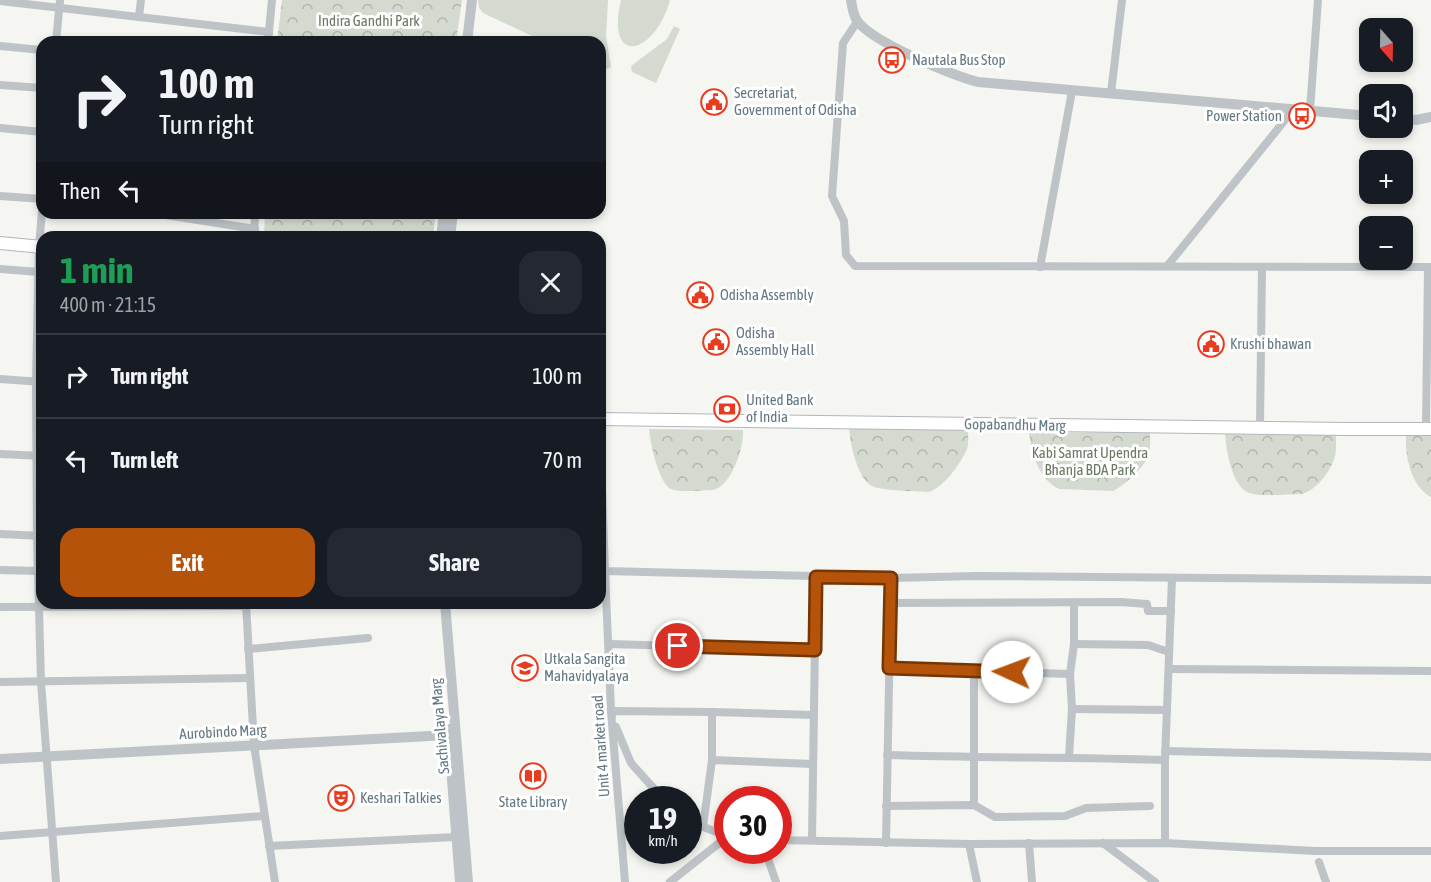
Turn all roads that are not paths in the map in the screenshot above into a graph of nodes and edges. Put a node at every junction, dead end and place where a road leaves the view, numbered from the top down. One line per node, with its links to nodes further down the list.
1 (141, 0): 10 (street)
2 (272, 0): 14 (street)
3 (466, 0): 15 (street)
4 (472, 0): 16 (street)
5 (851, 0): 11 (street)
6 (1122, 0): 22 (street)
7 (1318, 0): 24 (street)
8 (0, 1): 9 (street)
9 (60, 4): 10 (street); 12 (street)
10 (139, 17): 13 (street)
11 (857, 22): 21 (street); 39 (street)
12 (57, 36)
13 (262, 36)
14 (268, 36)
15 (463, 36)
16 (468, 36)
17 (0, 46): 18 (street)
18 (36, 49)
19 (0, 85): 20 (street)
20 (36, 88)
21 (1072, 91): 22 (street); 39 (street)
22 (1112, 93): 23 (street)
23 (1293, 110): 24 (street); 38 (street)
24 (1310, 110): 25 (street)
25 (1359, 115)
26 (1431, 117): 28 (street)
27 (1413, 120): 28 (street)
28 (1416, 120): 29 (street)
29 (1431, 127)
30 (0, 128): 31 (street)
31 (36, 131)
32 (0, 196): 33 (street)
33 (36, 199)
34 (187, 219): 35 (street)
35 (244, 231)
36 (0, 243): 37 (main road)
37 (36, 246)
38 (1168, 265): 39 (street); 40 (street)
39 (1040, 267)
40 (1262, 267): 41 (street); 47 (street)
41 (1429, 267): 48 (street)
42 (0, 269): 43 (street)
43 (36, 272)
44 (0, 379): 45 (street)
45 (36, 382)
46 (606, 419): 47 (main road, Gopabandhu Marg)
47 (1260, 428): 48 (main road, Gopabandhu Marg)
48 (1429, 429)
49 (0, 454): 50 (street)
50 (36, 456)
51 (0, 534): 52 (street)
52 (36, 536)
53 (0, 570): 54 (street)
54 (36, 571)
55 (606, 571): 56 (street)
56 (816, 577): 57 (street); 74 (street)
57 (891, 578): 58 (street); 61 (street)
58 (1172, 578): 59 (street); 69 (street)
59 (1431, 580)
60 (606, 589): 71 (street, Unit 4 market road)
61 (890, 603): 62 (street); 76 (street)
62 (1074, 603): 69 (street); 72 (street)
63 (0, 607): 64 (street)
64 (36, 608)
65 (39, 609): 83 (street)
66 (246, 609): 73 (street)
67 (438, 609): 89 (street, Sachivalaya Marg)
68 (445, 609): 123 (street, Sachivalaya Marg)
69 (1171, 611): 75 (street)
70 (368, 638): 73 (street)
71 (609, 644): 74 (street); 86 (street, Unit 4 market road)
72 (1074, 644): 75 (street); 80 (street)
73 (248, 649): 81 (street)
74 (815, 650): 88 (street)
75 (1170, 652): 77 (street)
76 (889, 668): 78 (street); 91 (street)
77 (1169, 669): 79 (street); 85 (street)
78 (974, 670): 80 (street); 96 (street)
79 (1431, 671)
80 (1070, 674): 84 (street)
81 (249, 678): 83 (street); 90 (street)
82 (0, 682): 83 (street)
83 (41, 682): 92 (street)
84 (1072, 709): 85 (street); 94 (street)
85 (1167, 710): 93 (street)
86 (611, 711): 87 (street); 100 (street); 124 (street, Unit 4 market road)
87 (712, 712): 88 (street); 98 (street)
88 (814, 715): 99 (street)
89 (448, 735): 90 (street, Aurobindo Marg); 108 (street, Sachivalaya Marg)
90 (254, 745): 92 (street, Aurobindo Marg); 104 (street)
91 (887, 755): 96 (street); 102 (street)
92 (46, 756): 97 (street, Aurobindo Marg); 106 (street)
93 (1165, 756): 94 (street); 95 (street); 114 (street)
94 (1069, 757): 96 (street)
95 (1431, 757)
96 (973, 758): 101 (street)
97 (0, 759)
98 (712, 760): 99 (street); 105 (street)
99 (813, 764): 110 (street)
100 (652, 786)
101 (974, 805): 102 (street); 103 (street)
102 (886, 806): 112 (street)
103 (1150, 806)
104 (264, 816): 106 (street); 116 (street)
105 (703, 827): 125 (street)
106 (52, 834): 107 (street); 120 (street)
107 (0, 837)
108 (456, 837): 116 (street); 122 (street, Sachivalaya Marg)
109 (792, 840): 110 (street)
110 (812, 840): 112 (street)
111 (1103, 842): 113 (street); 114 (street); 129 (street)
112 (886, 843): 115 (street)
113 (1029, 843): 115 (street); 128 (street)
114 (1165, 843): 117 (street)
115 (969, 844): 127 (street)
116 (269, 846): 121 (street)
117 (1431, 851)
118 (1319, 862): 130 (street)
119 (770, 864): 126 (street)
120 (57, 882)
121 (275, 882)
122 (460, 882)
123 (468, 882)
124 (625, 882)
125 (670, 882)
126 (776, 882)
127 (977, 882)
128 (1032, 882)
129 (1155, 882)
130 (1326, 882)

